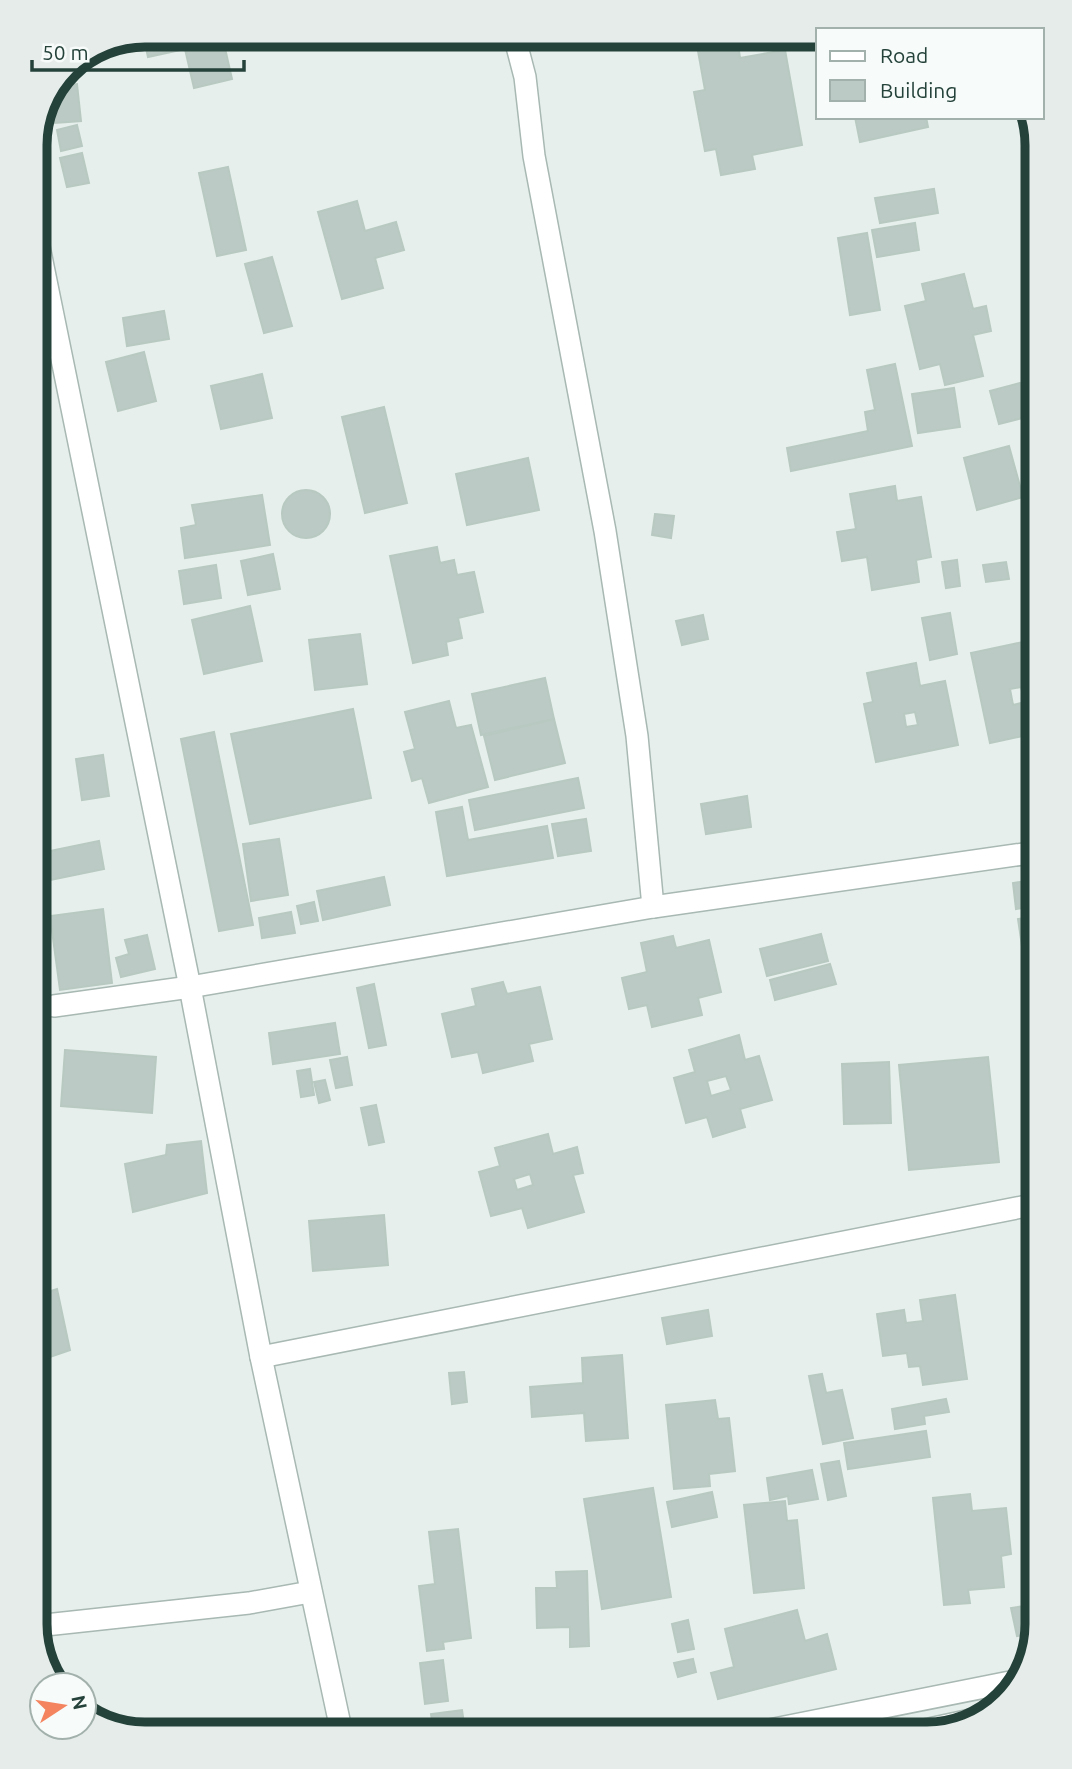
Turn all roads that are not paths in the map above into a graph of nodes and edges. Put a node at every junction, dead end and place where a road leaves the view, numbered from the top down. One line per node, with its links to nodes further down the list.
1 (517, 47): 4 (street)
2 (47, 286): 5 (street)
3 (1025, 854): 4 (street)
4 (653, 907): 5 (street)
5 (190, 987): 6 (street); 8 (street)
6 (54, 1006)
7 (1025, 1206): 8 (street)
8 (261, 1357): 9 (street)
9 (310, 1592): 10 (street); 12 (street)
10 (47, 1625)
11 (1005, 1682): 13 (street)
12 (339, 1722)
13 (808, 1722)

